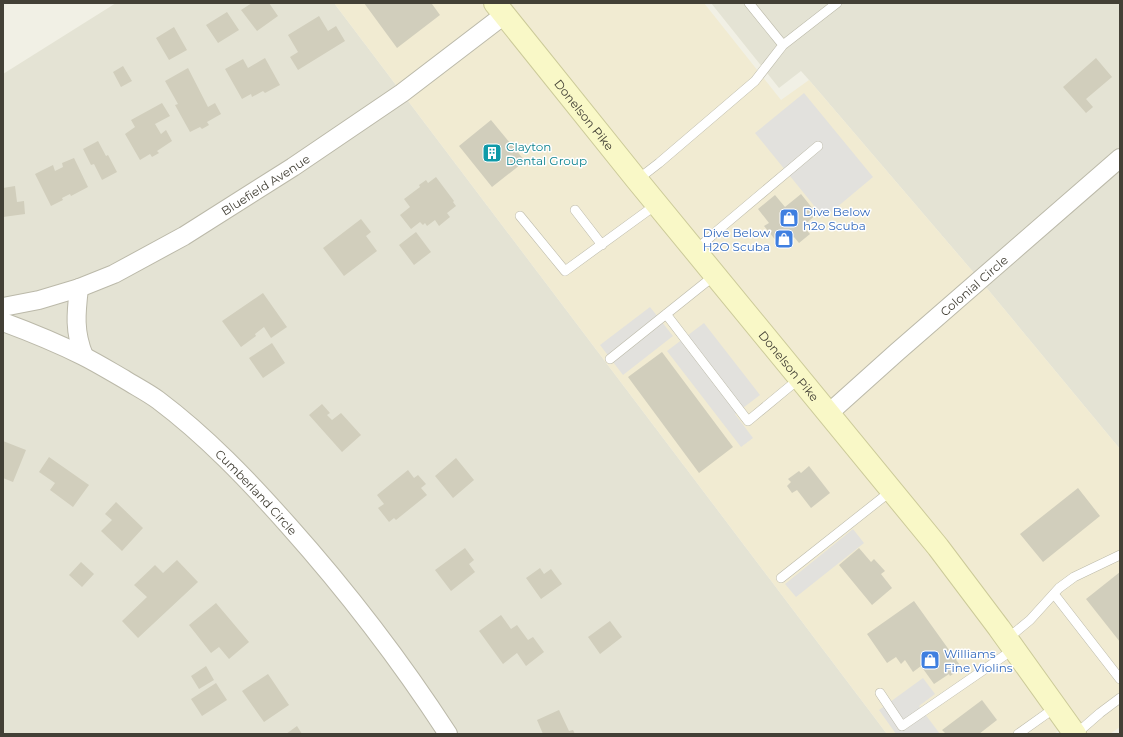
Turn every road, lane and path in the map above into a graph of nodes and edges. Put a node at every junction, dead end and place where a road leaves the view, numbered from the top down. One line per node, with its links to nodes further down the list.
1 (749, 3): 4 (lane)
2 (837, 3): 4 (lane)
3 (499, 9): 7 (main road, Donelson Pike); 14 (street, Bluefield Avenue)
4 (783, 45): 7 (lane)
5 (818, 146): 12 (lane)
6 (1120, 158): 21 (street, Colonial Circle)
7 (638, 180): 8 (main road, Donelson Pike)
8 (658, 204): 11 (lane); 12 (main road, Donelson Pike)
9 (575, 210): 11 (lane)
10 (520, 216): 11 (lane)
11 (602, 245)
12 (696, 250): 13 (main road, Donelson Pike)
13 (716, 274): 16 (lane); 20 (main road, Donelson Pike)
14 (80, 288): 15 (street, Bluefield Avenue); 18 (street)
15 (3, 307)
16 (666, 314): 19 (lane); 20 (lane)
17 (3, 322): 18 (street, Cumberland Circle)
18 (84, 356): 31 (street, Cumberland Circle)
19 (610, 359)
20 (800, 378): 21 (main road, Donelson Pike)
21 (829, 413): 22 (main road, Donelson Pike)
22 (891, 491): 24 (lane); 26 (main road, Donelson Pike)
23 (1120, 555): 25 (lane)
24 (781, 578)
25 (1054, 594): 26 (lane); 27 (lane)
26 (1010, 644): 28 (lane); 30 (main road, Donelson Pike)
27 (1120, 679)
28 (880, 693)
29 (1120, 698): 33 (lane)
30 (1056, 707): 32 (lane); 33 (main road, Donelson Pike)
31 (448, 734)
32 (1018, 734)
33 (1076, 734)

